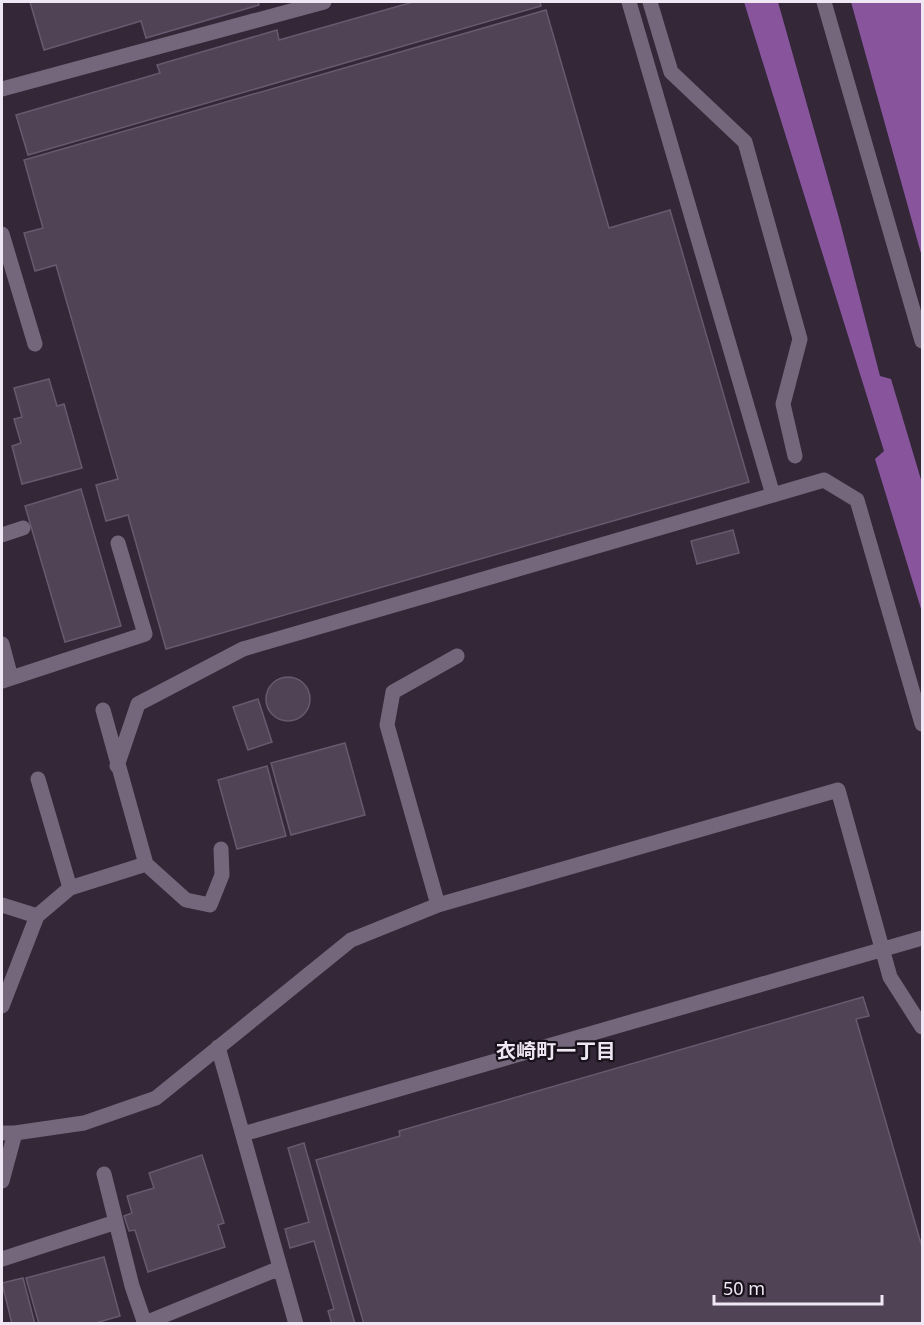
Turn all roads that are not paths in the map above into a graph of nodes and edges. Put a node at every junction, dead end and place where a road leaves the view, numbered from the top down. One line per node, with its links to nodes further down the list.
1 (324, 2): 5 (street)
2 (629, 2): 12 (street)
3 (650, 2): 11 (street)
4 (824, 2): 9 (street)
5 (277, 8): 6 (street)
6 (2, 89)
7 (2, 234): 8 (street)
8 (8, 284): 10 (street)
9 (922, 341)
10 (35, 344)
11 (795, 456)
12 (773, 495): 20 (street); 21 (street)
13 (23, 528): 14 (street)
14 (2, 535)
15 (118, 543): 18 (street)
16 (2, 644): 18 (street)
17 (457, 656): 27 (street)
18 (6, 679)
19 (103, 710): 21 (street)
20 (922, 723)
21 (117, 766): 24 (street)
22 (38, 779): 25 (street)
23 (221, 849): 24 (street)
24 (146, 864): 25 (street)
25 (70, 888): 28 (street)
26 (2, 905): 28 (street)
27 (438, 905): 30 (street); 33 (street)
28 (37, 916): 31 (street)
29 (922, 938): 30 (street)
30 (881, 950): 32 (street); 35 (street)
31 (2, 1006)
32 (922, 1027)
33 (218, 1047): 34 (street); 35 (street)
34 (8, 1133): 37 (street)
35 (243, 1134): 40 (street)
36 (104, 1174): 38 (street)
37 (2, 1181)
38 (116, 1222): 39 (street); 41 (street)
39 (2, 1259)
40 (280, 1268): 41 (street); 42 (street)
41 (144, 1323)
42 (296, 1323)

